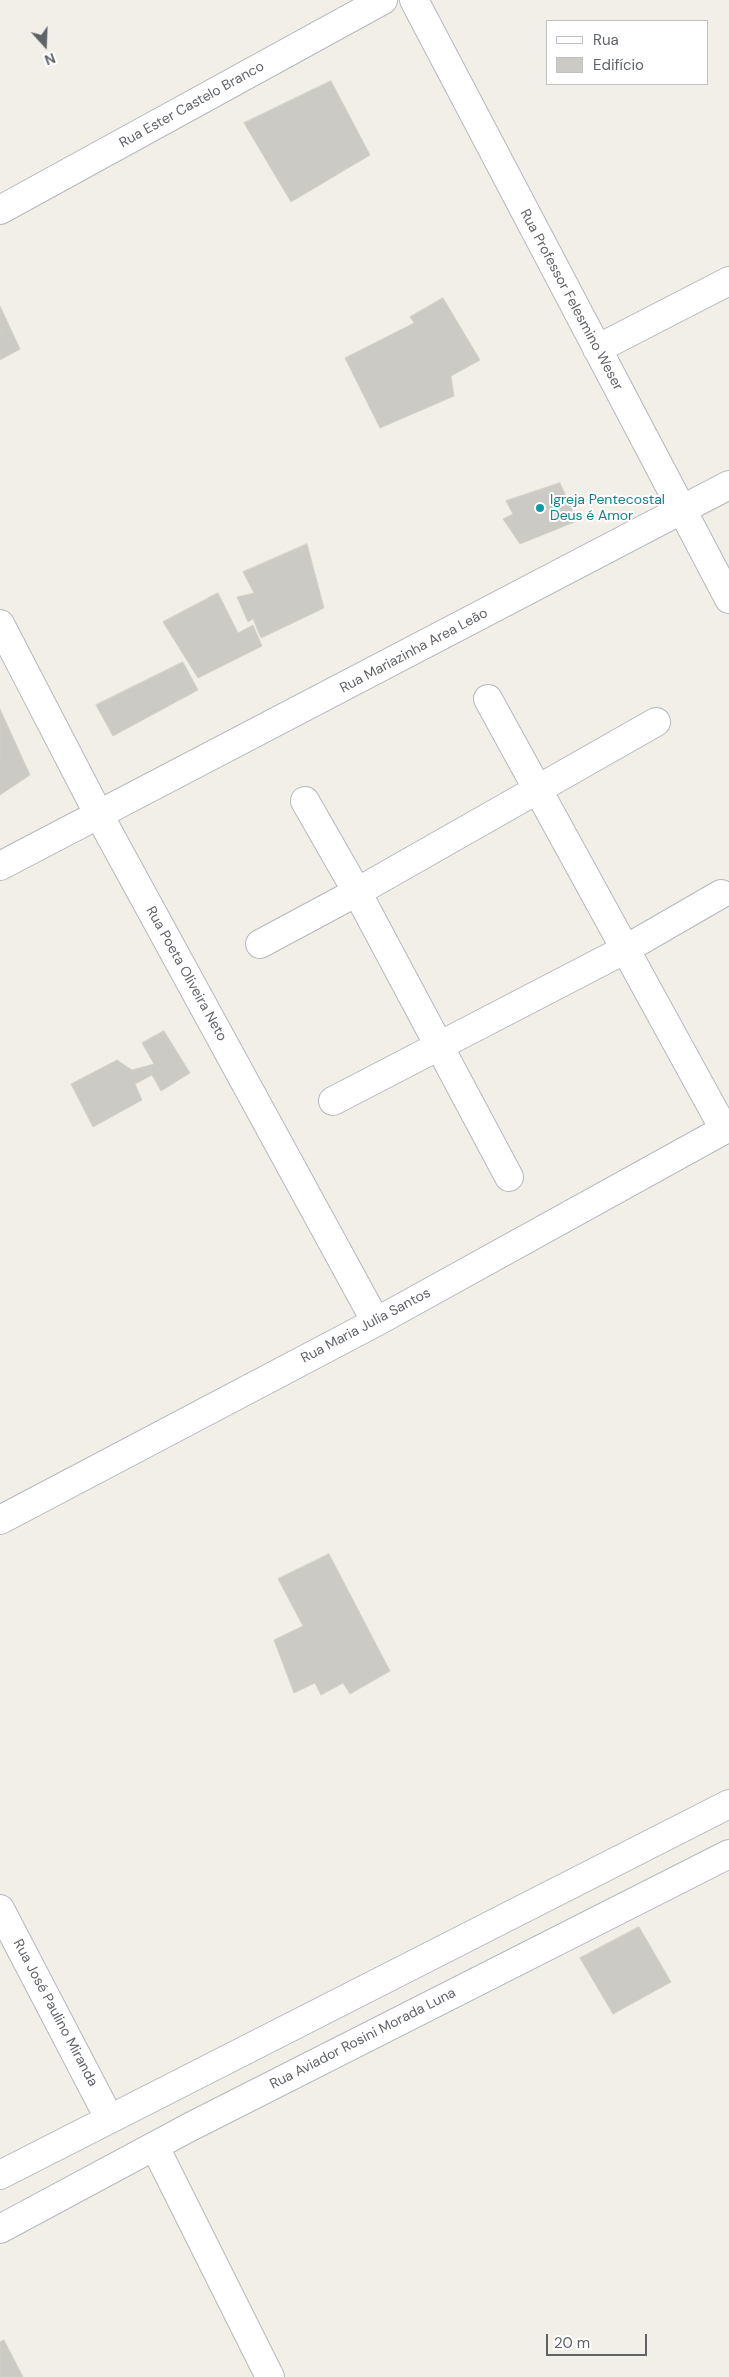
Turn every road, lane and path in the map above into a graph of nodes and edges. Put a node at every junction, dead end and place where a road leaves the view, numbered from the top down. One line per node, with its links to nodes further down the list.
1 (383, 0): 3 (street, Rua Ester Castelo Branco)
2 (414, 0): 5 (street, Rua Professor Felesmino Weser)
3 (0, 210)
4 (729, 281): 5 (street)
5 (597, 349): 7 (street, Rua Professor Felesmino Weser)
6 (729, 485): 7 (street, Rua Mariazinha Area Leão)
7 (682, 510): 8 (street, Rua Professor Felesmino Weser); 14 (street, Rua Mariazinha Area Leão)
8 (729, 599)
9 (0, 624): 14 (street, Rua Poeta Oliveira Neto)
10 (488, 699): 12 (street)
11 (656, 722): 12 (street)
12 (536, 789): 16 (street); 19 (street)
13 (305, 801): 16 (street)
14 (99, 815): 15 (street, Rua Mariazinha Area Leão); 24 (street, Rua Poeta Oliveira Neto)
15 (0, 866)
16 (357, 892): 18 (street); 20 (street)
17 (721, 894): 19 (street)
18 (260, 944)
19 (624, 950): 20 (street); 22 (street)
20 (438, 1046): 21 (street); 23 (street)
21 (333, 1101)
22 (727, 1128): 24 (street, Rua Maria Julia Santos)
23 (509, 1177)
24 (376, 1322): 25 (street, Rua Maria Julia Santos)
25 (0, 1520)
26 (729, 1804): 29 (street)
27 (729, 1854): 30 (street, Rua Aviador Rosini Morada Luna)
28 (0, 1909): 29 (street, Rua José Paulino Miranda)
29 (109, 2118): 31 (street)
30 (155, 2147): 32 (street, Rua Aviador Rosini Morada Luna); 33 (street)
31 (0, 2175)
32 (0, 2229)
33 (270, 2377)

